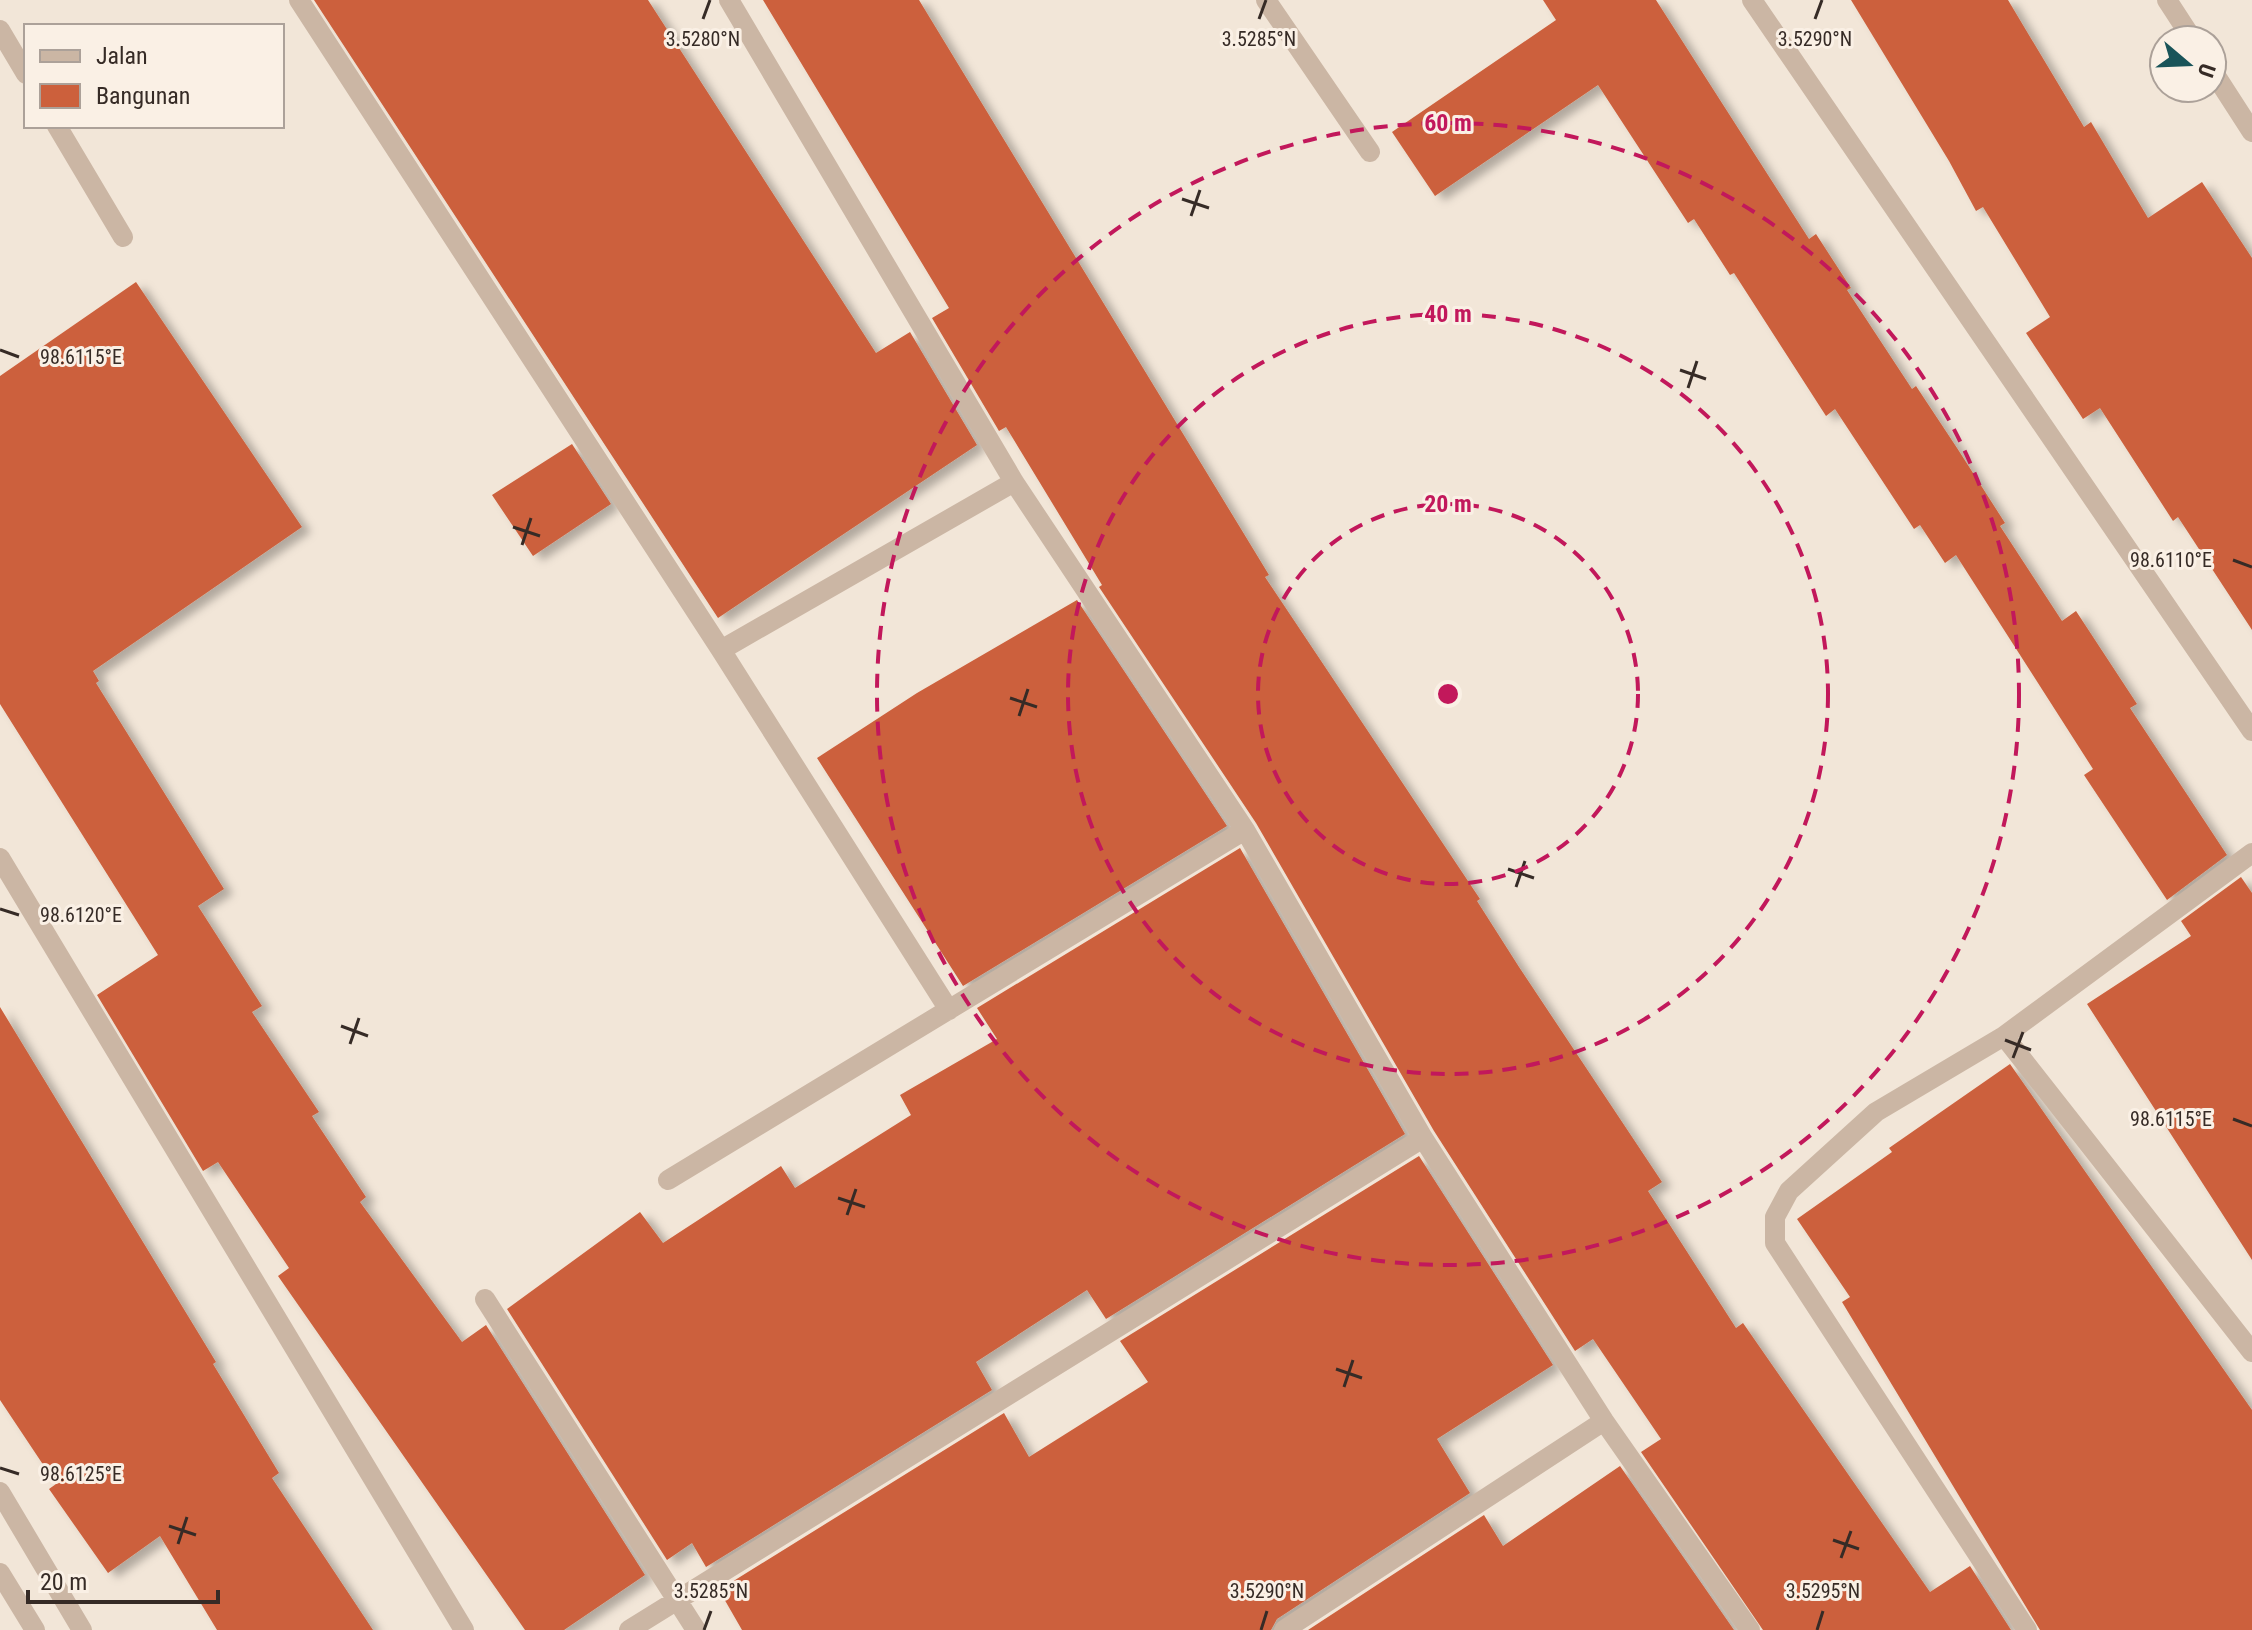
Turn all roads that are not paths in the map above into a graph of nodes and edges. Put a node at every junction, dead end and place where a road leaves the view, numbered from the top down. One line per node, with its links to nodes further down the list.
1 (299, 0): 15 (street)
2 (729, 0): 14 (street)
3 (1266, 0): 12 (street)
4 (1752, 0): 16 (street)
5 (2167, 0): 6 (street)
6 (2183, 24)
7 (0, 30): 8 (street)
8 (24, 71)
9 (2228, 95): 11 (street)
10 (58, 128): 13 (street)
11 (2252, 132)
12 (1370, 152)
13 (123, 237)
14 (1014, 482): 15 (street); 17 (street)
15 (721, 650): 20 (street)
16 (2252, 731)
17 (1245, 830): 20 (street); 22 (street)
18 (2252, 853): 21 (street)
19 (0, 858): 32 (street)
20 (949, 1010): 23 (street)
21 (2004, 1036): 25 (street); 37 (street)
22 (1423, 1138): 26 (street); 29 (street)
23 (668, 1180)
24 (485, 1299): 29 (street)
25 (2252, 1352)
26 (1604, 1421): 35 (street); 36 (street)
27 (0, 1492): 31 (street)
28 (0, 1573): 30 (street)
29 (678, 1602): 33 (street); 34 (street)
30 (35, 1630)
31 (82, 1630)
32 (464, 1630)
33 (629, 1630)
34 (696, 1630)
35 (1284, 1630)
36 (1750, 1630)
37 (2027, 1630)

